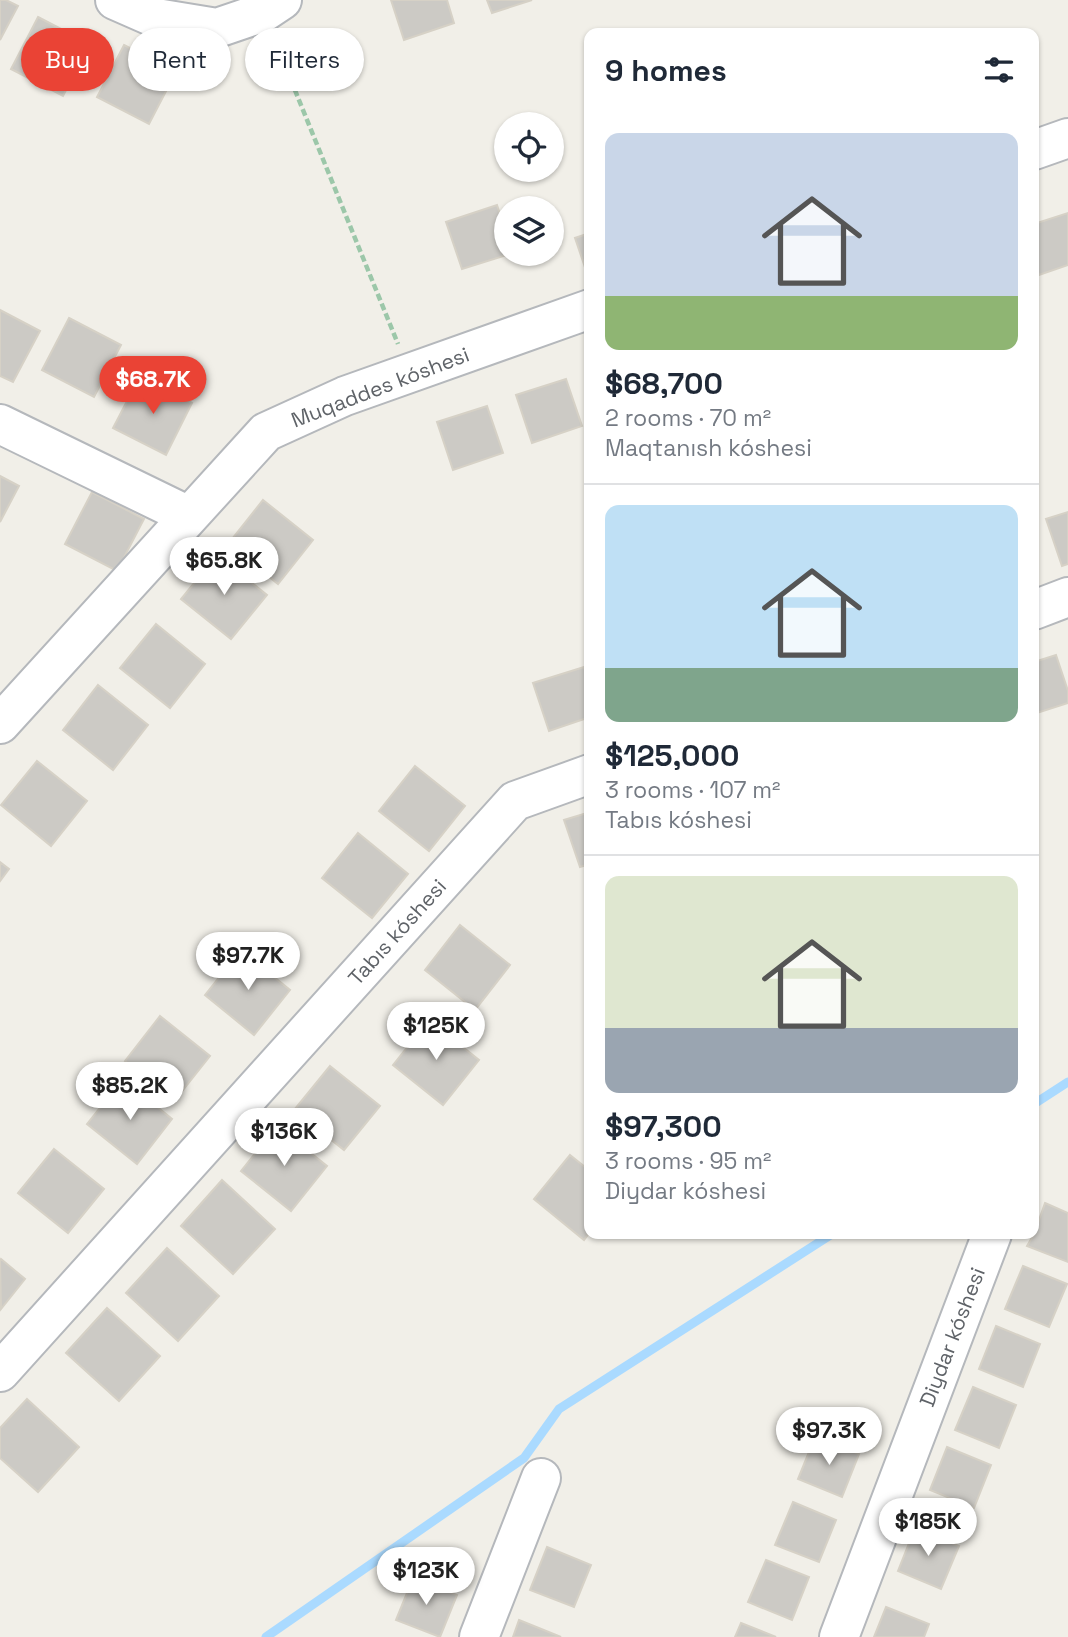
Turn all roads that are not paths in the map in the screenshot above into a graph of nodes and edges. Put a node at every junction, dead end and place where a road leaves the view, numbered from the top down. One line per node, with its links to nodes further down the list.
1 (115, 0): 2 (street)
2 (273, 6)
3 (1068, 138): 4 (street)
4 (1039, 148)
5 (584, 311): 7 (street, Muqaddes kóshesi)
6 (0, 424): 7 (street)
7 (190, 516): 10 (street, Muqaddes kóshesi)
8 (1068, 597): 9 (street)
9 (1039, 608)
10 (0, 724)
11 (584, 776): 13 (street, Tabıs kóshesi)
12 (990, 1239): 16 (street, Diydar kóshesi)
13 (0, 1372)
14 (541, 1478): 15 (street)
15 (480, 1637)
16 (839, 1637)

